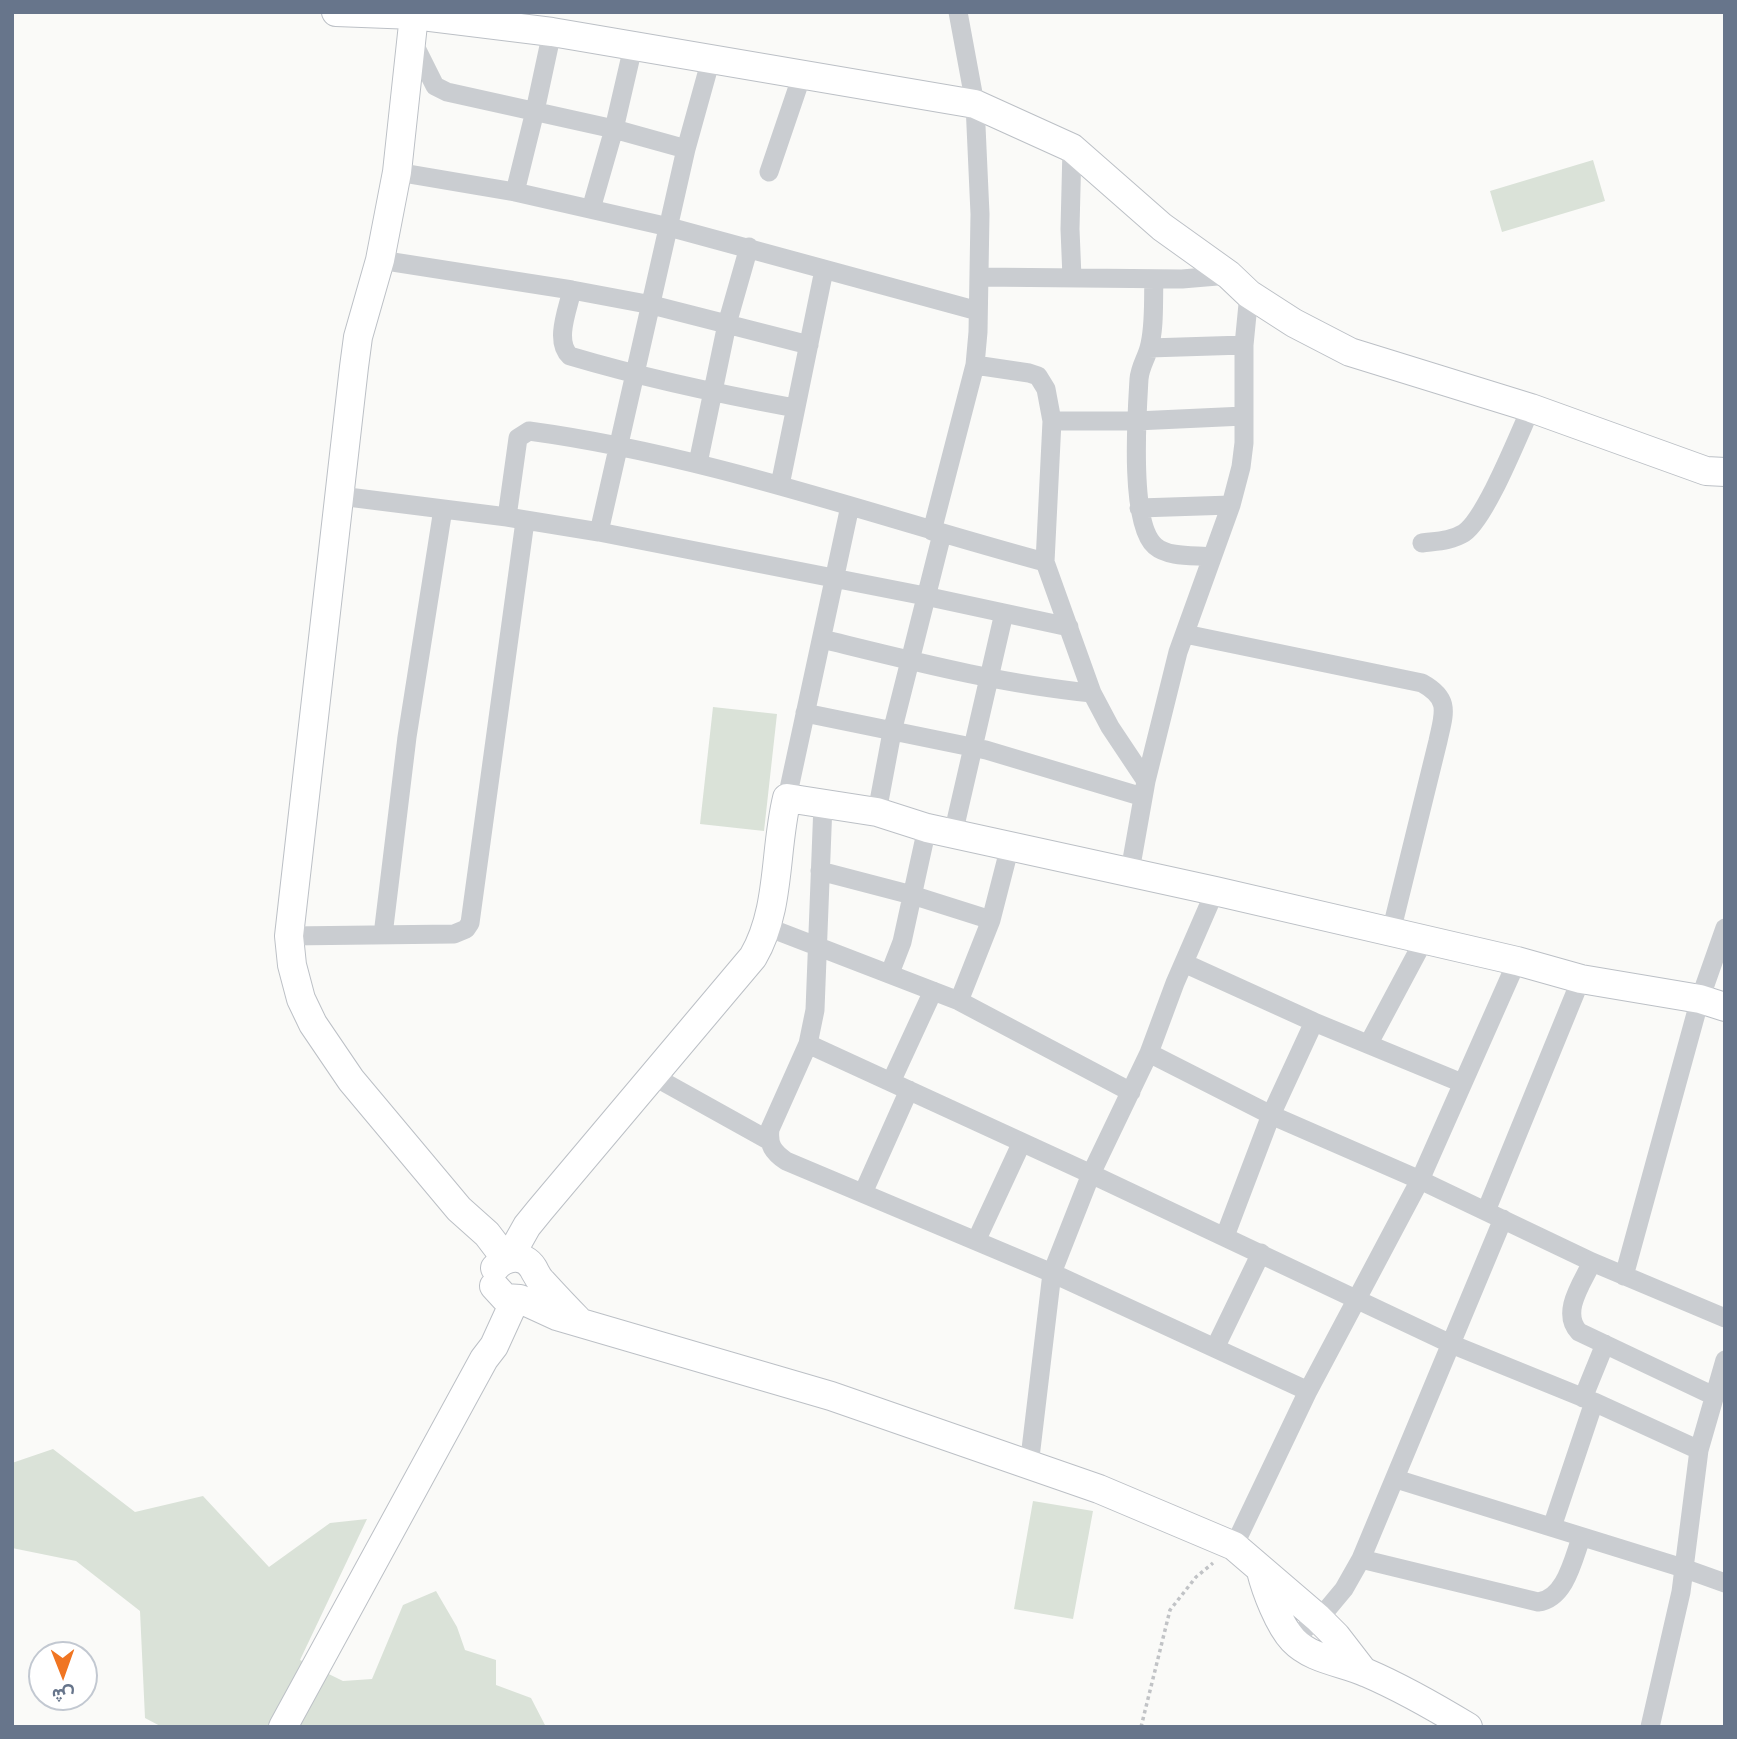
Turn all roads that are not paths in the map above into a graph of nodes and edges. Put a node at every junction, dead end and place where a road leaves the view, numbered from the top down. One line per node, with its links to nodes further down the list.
1 (336, 12): 3 (street)
2 (958, 12): 8 (street)
3 (413, 27): 4 (street); 9 (street); 13 (street)
4 (552, 32): 5 (street); 9 (street)
5 (634, 47): 6 (street); 10 (street)
6 (712, 59): 7 (street); 12 (street)
7 (802, 75): 8 (street); 14 (street)
8 (975, 104): 11 (street); 22 (street)
9 (535, 111): 10 (street); 15 (street)
10 (614, 129): 12 (street); 16 (street)
11 (1072, 148): 21 (street); 23 (street)
12 (686, 149): 17 (street)
13 (397, 172): 15 (street); 19 (street)
14 (769, 172)
15 (515, 192): 16 (street)
16 (591, 209): 17 (street)
17 (669, 227): 18 (street); 27 (street)
18 (748, 247): 20 (street); 29 (street)
19 (380, 260): 25 (street); 45 (street)
20 (824, 270): 28 (street); 30 (street)
21 (1229, 275): 24 (street); 26 (street)
22 (979, 277): 23 (street); 28 (street)
23 (1072, 278): 24 (street)
24 (1154, 279): 32 (street)
25 (572, 289): 27 (street); 34 (street)
26 (1249, 294): 31 (street); 37 (street)
27 (652, 305): 29 (street); 34 (street)
28 (978, 311): 33 (street)
29 (727, 324): 30 (street); 35 (street)
30 (809, 345): 36 (street)
31 (1244, 345): 32 (street); 38 (street)
32 (1149, 348): 40 (street)
33 (975, 365): 39 (street); 52 (street)
34 (634, 375): 35 (street); 41 (street)
35 (712, 393): 36 (street); 42 (street)
36 (795, 408): 44 (street)
37 (1531, 408): 43 (street); 53 (street)
38 (1244, 416): 40 (street); 46 (street)
39 (1052, 421): 40 (street); 55 (street)
40 (1136, 421): 49 (street)
41 (619, 446): 42 (street); 50 (street); 51 (street)
42 (698, 463): 44 (street)
43 (1725, 472)
44 (780, 485): 47 (street)
45 (340, 496): 48 (street); 83 (street)
46 (1231, 505): 49 (street); 54 (street)
47 (850, 506): 52 (street); 56 (street)
48 (443, 509): 50 (street); 82 (street)
49 (1139, 509): 54 (street)
50 (516, 519): 51 (street); 82 (street)
51 (599, 532): 56 (street)
52 (937, 532): 55 (street); 57 (street)
53 (1422, 543)
54 (1212, 557): 60 (street)
55 (1045, 562): 59 (street)
56 (834, 579): 57 (street); 61 (street)
57 (925, 596): 58 (street); 62 (street)
58 (1003, 613): 59 (street); 63 (street)
59 (1069, 627): 64 (street)
60 (1185, 634): 68 (street); 81 (street)
61 (822, 639): 62 (street); 65 (street)
62 (912, 661): 63 (street); 66 (street)
63 (987, 678): 64 (street); 67 (street)
64 (1092, 694): 68 (street)
65 (805, 713): 66 (street); 69 (street)
66 (892, 732): 67 (street); 71 (street)
67 (972, 747): 68 (street); 72 (street)
68 (1144, 789): 75 (street)
69 (787, 798): 70 (street); 79 (street)
70 (823, 804): 71 (street); 74 (street)
71 (877, 812): 72 (street)
72 (940, 831): 73 (street); 77 (street)
73 (1010, 846): 75 (street); 78 (street)
74 (820, 871): 77 (street); 85 (street)
75 (1130, 871): 76 (street)
76 (1215, 891): 81 (street); 87 (street)
77 (912, 895): 78 (street); 88 (street)
78 (991, 920): 91 (street)
79 (767, 927): 85 (street); 97 (street)
80 (1725, 928): 92 (street)
81 (1391, 932): 84 (street)
82 (383, 935): 83 (street)
83 (289, 936): 114 (street)
84 (1424, 940): 86 (street); 94 (street)
85 (817, 946): 88 (street); 95 (street)
86 (1517, 961): 89 (street); 98 (street)
87 (1184, 963): 93 (street); 96 (street)
88 (890, 973): 90 (street)
89 (1581, 979): 92 (street); 107 (street)
90 (933, 991): 91 (street); 99 (street)
91 (959, 1001): 100 (street)
92 (1713, 1003): 113 (street)
93 (1314, 1022): 94 (street); 101 (street)
94 (1369, 1043): 98 (street)
95 (808, 1044): 99 (street); 102 (street)
96 (1149, 1053): 100 (street); 101 (street)
97 (653, 1076): 102 (street); 114 (street)
98 (1462, 1083): 105 (street)
99 (900, 1086): 103 (street); 106 (street)
100 (1131, 1092): 104 (street)
101 (1271, 1115): 105 (street); 108 (street)
102 (768, 1140): 106 (street)
103 (1022, 1142): 104 (street); 109 (street)
104 (1091, 1174): 108 (street); 112 (street)
105 (1420, 1180): 107 (street); 115 (street)
106 (863, 1194): 109 (street)
107 (1494, 1215): 111 (street); 118 (street)
108 (1225, 1236): 110 (street)
109 (976, 1241): 112 (street)
110 (1261, 1253): 115 (street); 120 (street)
111 (1592, 1262): 113 (street); 119 (street)
112 (1052, 1273): 120 (street); 127 (street)
113 (1624, 1276): 116 (street)
114 (513, 1277): 117 (street); 121 (street)
115 (1357, 1300): 118 (street); 123 (street)
116 (1725, 1318)
117 (569, 1320): 121 (street); 127 (street)
118 (1451, 1344): 125 (street); 128 (street)
119 (1605, 1344): 124 (street); 125 (street)
120 (1215, 1348): 123 (street)
121 (489, 1352): 139 (street)
122 (1725, 1360): 124 (street)
123 (1308, 1391): 131 (street)
124 (1714, 1396): 126 (street)
125 (1588, 1400): 126 (street); 129 (street)
126 (1699, 1450): 133 (street)
127 (1029, 1466): 131 (street)
128 (1396, 1479): 129 (street); 132 (street)
129 (1552, 1527): 130 (street)
130 (1581, 1538): 132 (street); 133 (street)
131 (1234, 1546): 134 (street)
132 (1361, 1559): 136 (street)
133 (1683, 1568): 135 (street); 141 (street)
134 (1261, 1571): 136 (street); 137 (street)
135 (1725, 1583)
136 (1318, 1618): 137 (street); 138 (street)
137 (1293, 1640): 138 (street)
138 (1363, 1671): 140 (street)
139 (283, 1727)
140 (1468, 1727)
141 (1650, 1727)

